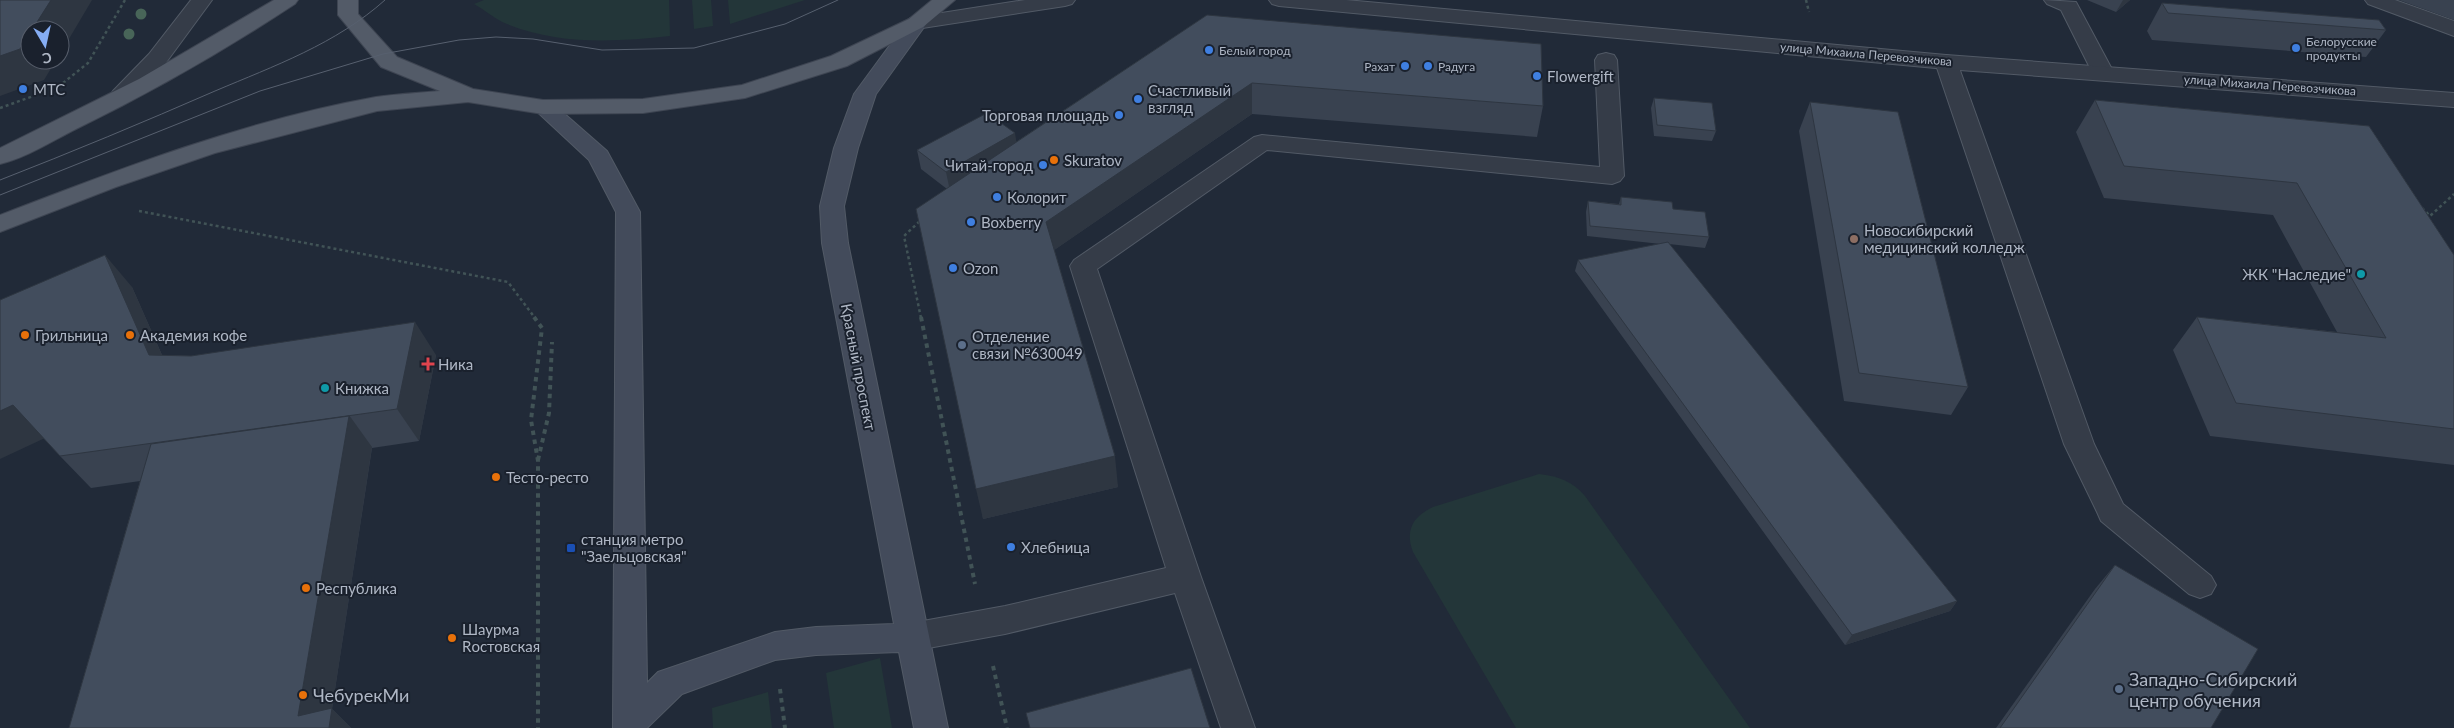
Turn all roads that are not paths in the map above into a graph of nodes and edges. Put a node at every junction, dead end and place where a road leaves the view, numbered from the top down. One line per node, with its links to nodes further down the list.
1 (202, 0): 15 (street)
2 (288, 0): 15 (main road)
3 (348, 0): 14 (main road)
4 (945, 0): 9 (main road)
5 (1065, 0): 9 (street)
6 (1279, 0): 12 (street, улица Михаила Перевозчикова)
7 (2054, 0): 13 (street)
8 (2375, 0): 10 (street)
9 (916, 23): 17 (main road); 22 (main road, Красный проспект)
10 (2454, 30)
11 (1606, 60): 20 (street)
12 (1946, 62): 13 (street, улица Михаила Перевозчикова); 21 (street)
13 (2102, 73): 16 (street, улица Михаила Перевозчикова)
14 (468, 95): 17 (main road); 19 (main road)
15 (121, 96): 18 (main road)
16 (2454, 100)
17 (543, 107): 23 (main road)
18 (0, 157)
19 (0, 224)
20 (1185, 577): 22 (street); 25 (street)
21 (2200, 585)
22 (912, 637): 23 (main road); 24 (main road, Красный проспект)
23 (630, 724)
24 (931, 728)
25 (1238, 728)

